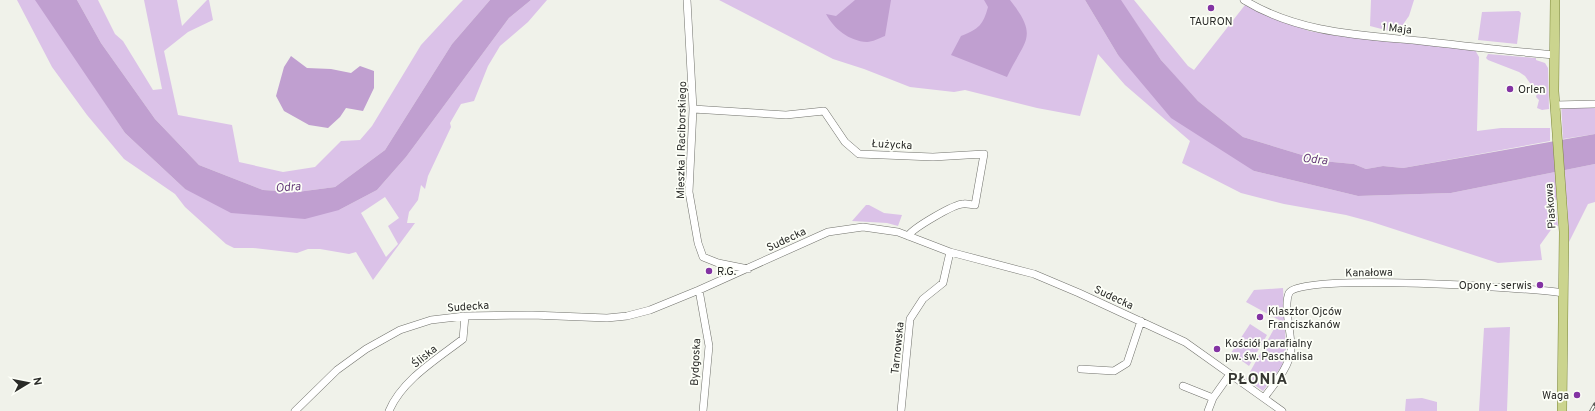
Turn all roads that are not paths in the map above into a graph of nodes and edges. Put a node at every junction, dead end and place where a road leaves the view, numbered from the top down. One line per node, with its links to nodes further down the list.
1 (687, 0): 7 (street, Mieszka I Raciborskiego)
2 (1244, 0): 4 (street, 1 Maja)
3 (1555, 0): 4 (main road, Piaskowa)
4 (1554, 55): 6 (main road, Piaskowa)
5 (1595, 104): 6 (street)
6 (1555, 105): 12 (main road, Piaskowa)
7 (693, 109): 8 (street, Łużycka); 10 (street, Mieszka I Raciborskiego)
8 (908, 236): 9 (street, Sudecka); 10 (street, Sudecka)
9 (950, 252): 14 (street, Sudecka); 23 (street, Tarnowska)
10 (748, 269): 11 (street, Sudecka)
11 (700, 290): 13 (street, Sudecka); 22 (street, Bydgoska)
12 (1563, 293): 19 (street, Kanałowa); 26 (main road, Piaskowa)
13 (465, 316): 20 (street, Sudecka); 21 (street, Śliska)
14 (1141, 321): 15 (street); 16 (street, Sudecka)
15 (1081, 370)
16 (1230, 374): 18 (street); 19 (street, Sudecka)
17 (1183, 386): 18 (street)
18 (1213, 398): 24 (street)
19 (1264, 398): 25 (street, Sudecka)
20 (295, 411)
21 (389, 411)
22 (703, 411)
23 (901, 411)
24 (1208, 411)
25 (1282, 411)
26 (1562, 411)

